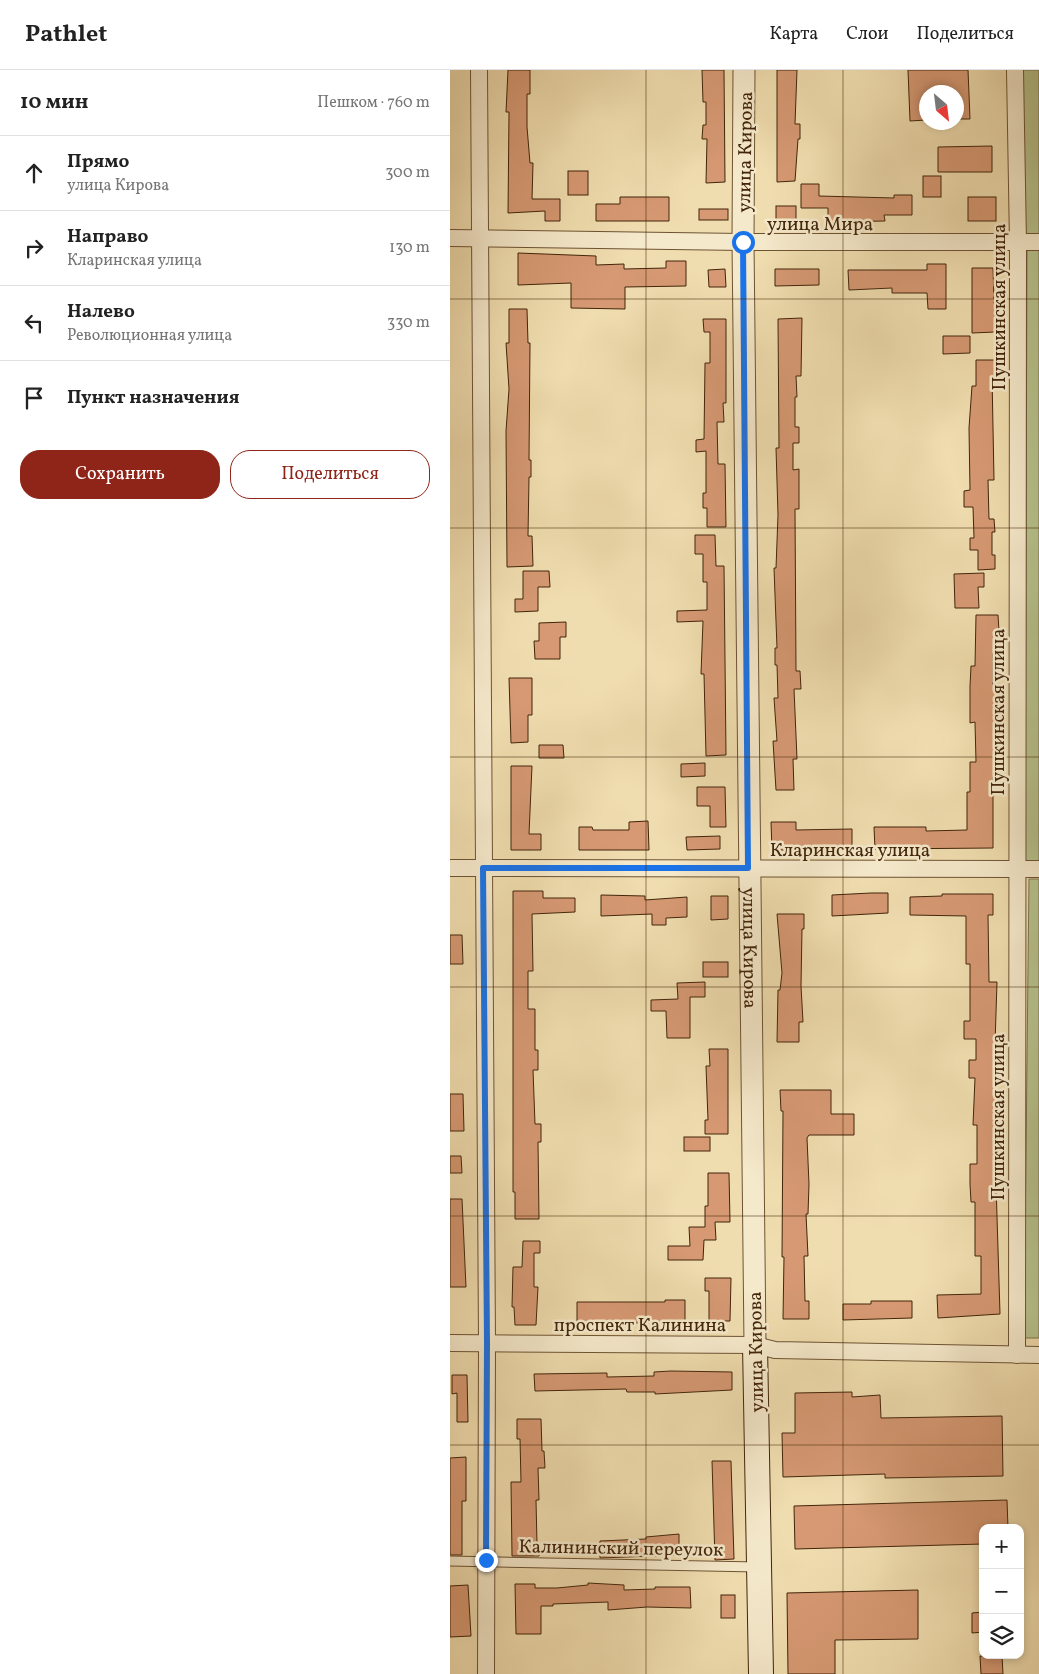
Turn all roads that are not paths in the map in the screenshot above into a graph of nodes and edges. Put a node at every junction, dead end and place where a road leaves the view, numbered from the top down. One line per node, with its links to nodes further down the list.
1 (479, 70): 5 (street)
2 (744, 70): 6 (street, улица Кирова)
3 (1015, 70): 8 (street, Пушкинская улица)
4 (450, 238): 5 (street, улица Мира)
5 (480, 238): 6 (street, улица Мира); 10 (street)
6 (743, 242): 8 (street, улица Мира); 11 (street, улица Кирова)
7 (1039, 242): 8 (street, улица Мира)
8 (1018, 243): 12 (street, Пушкинская улица)
9 (450, 868): 10 (street, Кларинская улица)
10 (483, 868): 11 (street, Кларинская улица); 15 (street)
11 (748, 868): 12 (street, Кларинская улица); 16 (street, улица Кирова)
12 (1017, 869): 13 (street, Кларинская улица); 17 (street, Пушкинская улица)
13 (1039, 869)
14 (450, 1343): 15 (street, проспект Калинина)
15 (487, 1343): 16 (street, проспект Калинина); 19 (street)
16 (755, 1345): 17 (street, проспект Калинина); 21 (main road, улица Кирова)
17 (1017, 1355): 18 (street, проспект Калинина)
18 (1039, 1355)
19 (486, 1560): 20 (lane, Калининский переулок); 21 (lane, Калининский переулок); 22 (street)
20 (450, 1561)
21 (760, 1567): 23 (main road, улица Кирова)
22 (486, 1674)
23 (761, 1674)

